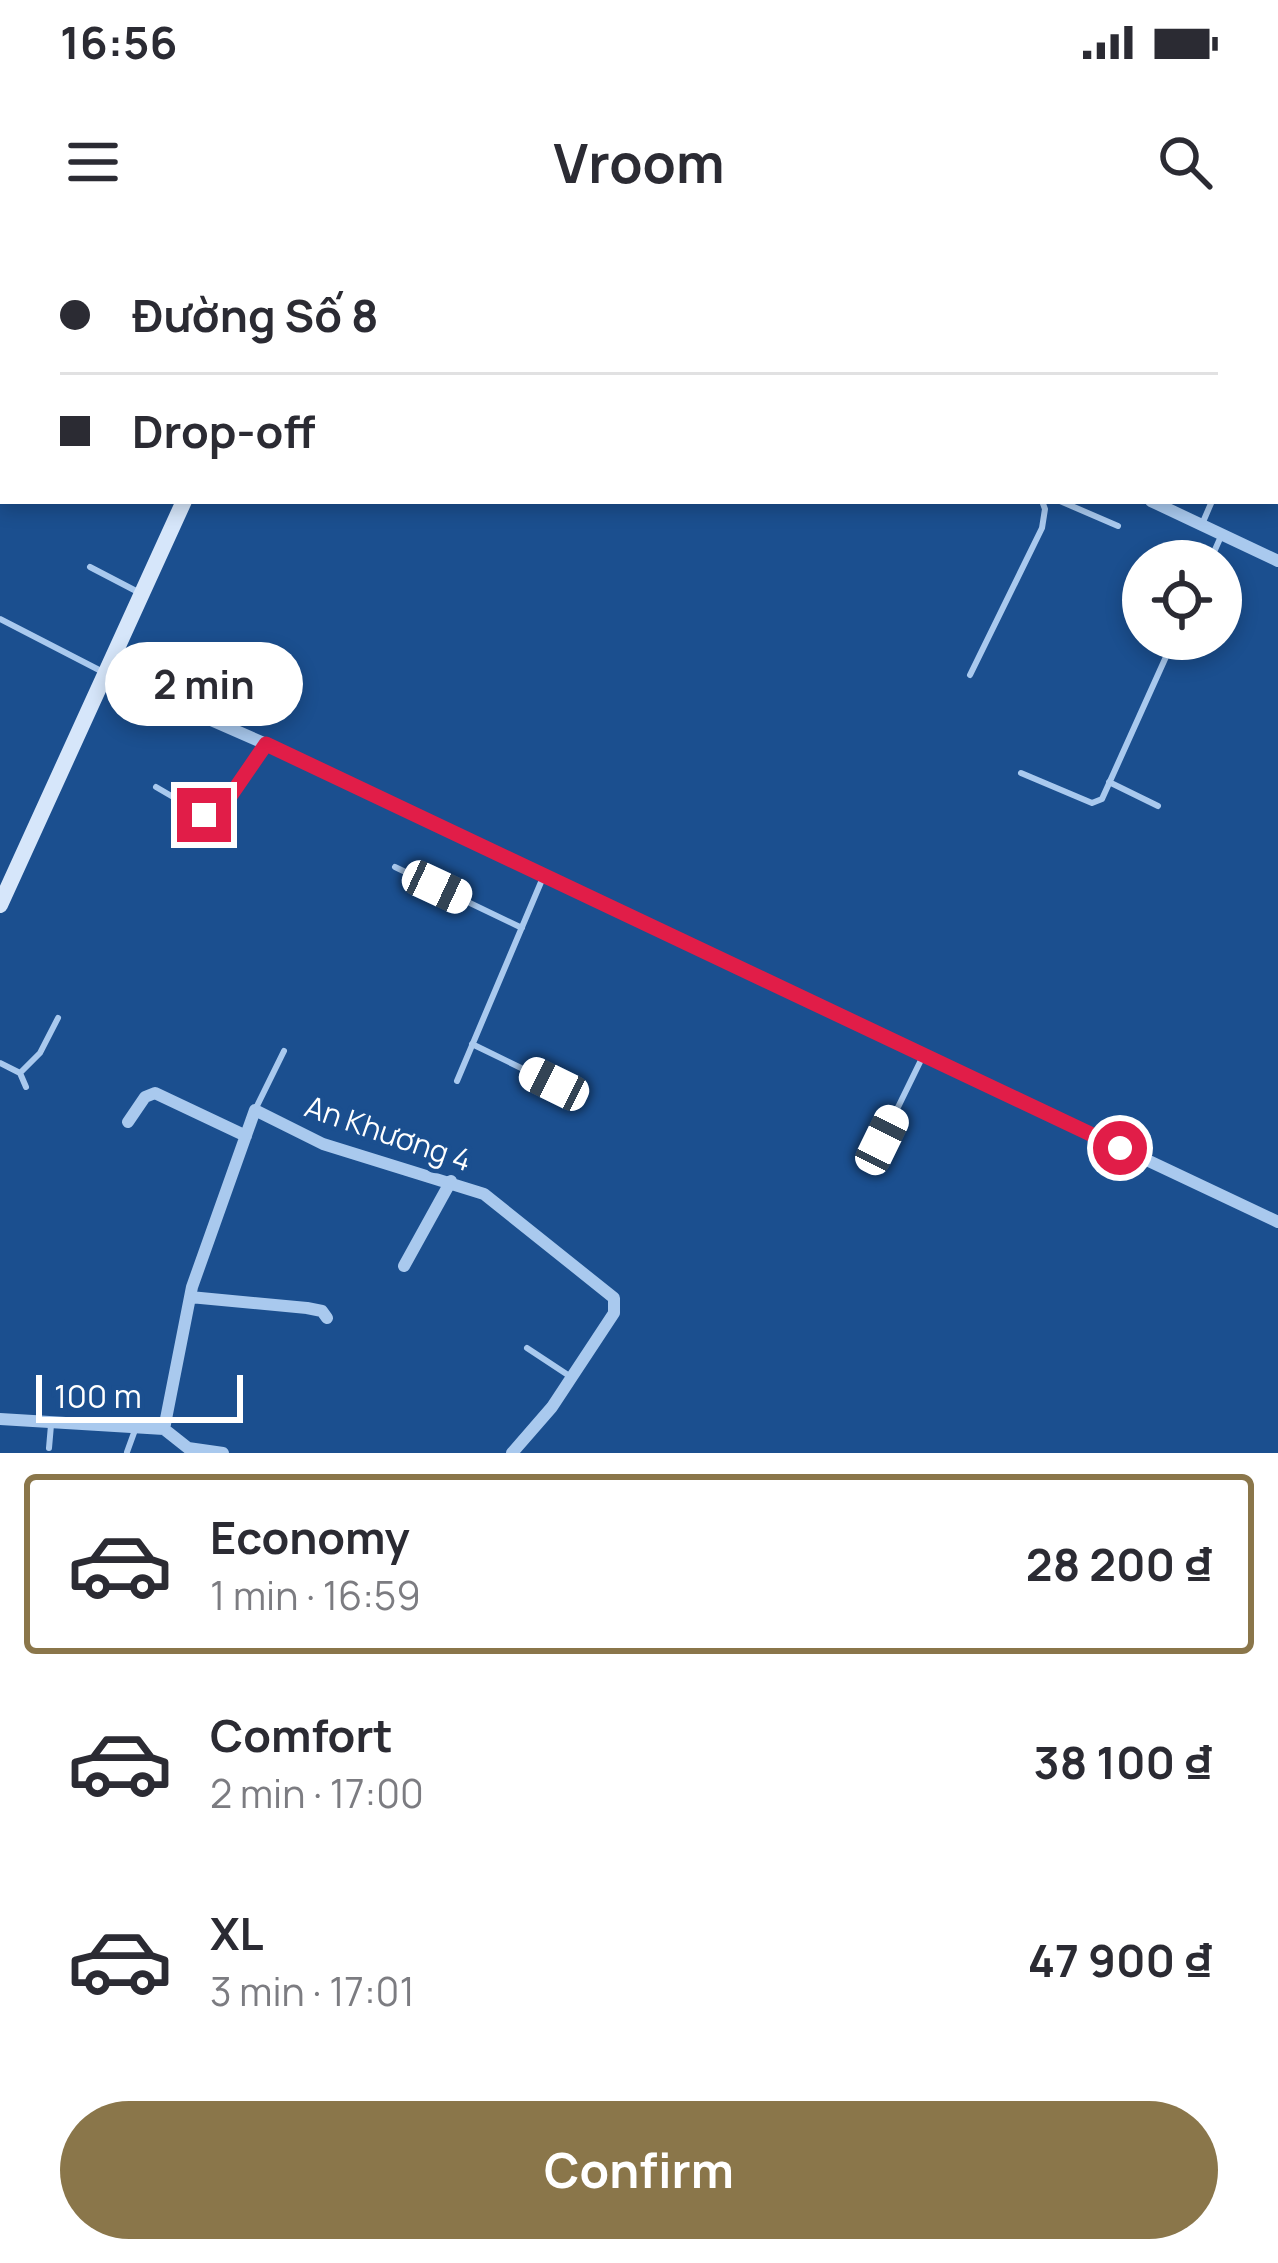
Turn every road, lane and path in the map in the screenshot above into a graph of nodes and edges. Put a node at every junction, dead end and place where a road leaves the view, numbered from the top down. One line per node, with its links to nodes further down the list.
1 (183, 504): 13 (main road)
2 (1043, 504): 17 (lane)
3 (1067, 504): 7 (lane)
4 (1211, 504): 6 (lane)
5 (1169, 505): 6 (street)
6 (1201, 525): 8 (street)
7 (1118, 526)
8 (1222, 535): 9 (lane); 11 (street)
9 (1220, 540)
10 (1278, 544): 11 (lane)
11 (1275, 560)
12 (90, 567): 13 (lane)
13 (142, 594): 16 (main road)
14 (0, 619): 16 (lane)
15 (1164, 660): 20 (lane)
16 (106, 674): 18 (street); 25 (main road)
17 (970, 675)
18 (266, 744): 21 (lane); 24 (street)
19 (1021, 773): 20 (lane)
20 (1109, 782): 22 (lane)
21 (156, 787)
22 (1158, 806)
23 (395, 868): 26 (lane)
24 (544, 875): 26 (lane); 30 (street)
25 (0, 905)
26 (522, 928): 28 (lane)
27 (58, 1018): 32 (lane)
28 (472, 1044): 33 (lane); 34 (lane)
29 (284, 1051): 36 (lane)
30 (924, 1054): 39 (lane); 41 (street)
31 (0, 1063): 32 (lane)
32 (20, 1072): 35 (lane)
33 (457, 1081)
34 (554, 1084)
35 (26, 1087)
36 (255, 1110): 38 (street); 40 (street, An Khương 4)
37 (128, 1122): 38 (street)
38 (246, 1136): 43 (street)
39 (882, 1140)
40 (452, 1181): 42 (street); 46 (street, An Khương 4)
41 (1278, 1222)
42 (404, 1266)
43 (190, 1297): 44 (street); 50 (street)
44 (327, 1318)
45 (527, 1348): 46 (lane)
46 (571, 1377): 54 (street, An Khương 4)
47 (0, 1419): 48 (street)
48 (51, 1422): 49 (street); 51 (lane)
49 (136, 1427): 50 (street); 52 (lane)
50 (164, 1429): 53 (street)
51 (49, 1448)
52 (127, 1452)
53 (217, 1452)
54 (512, 1453)

